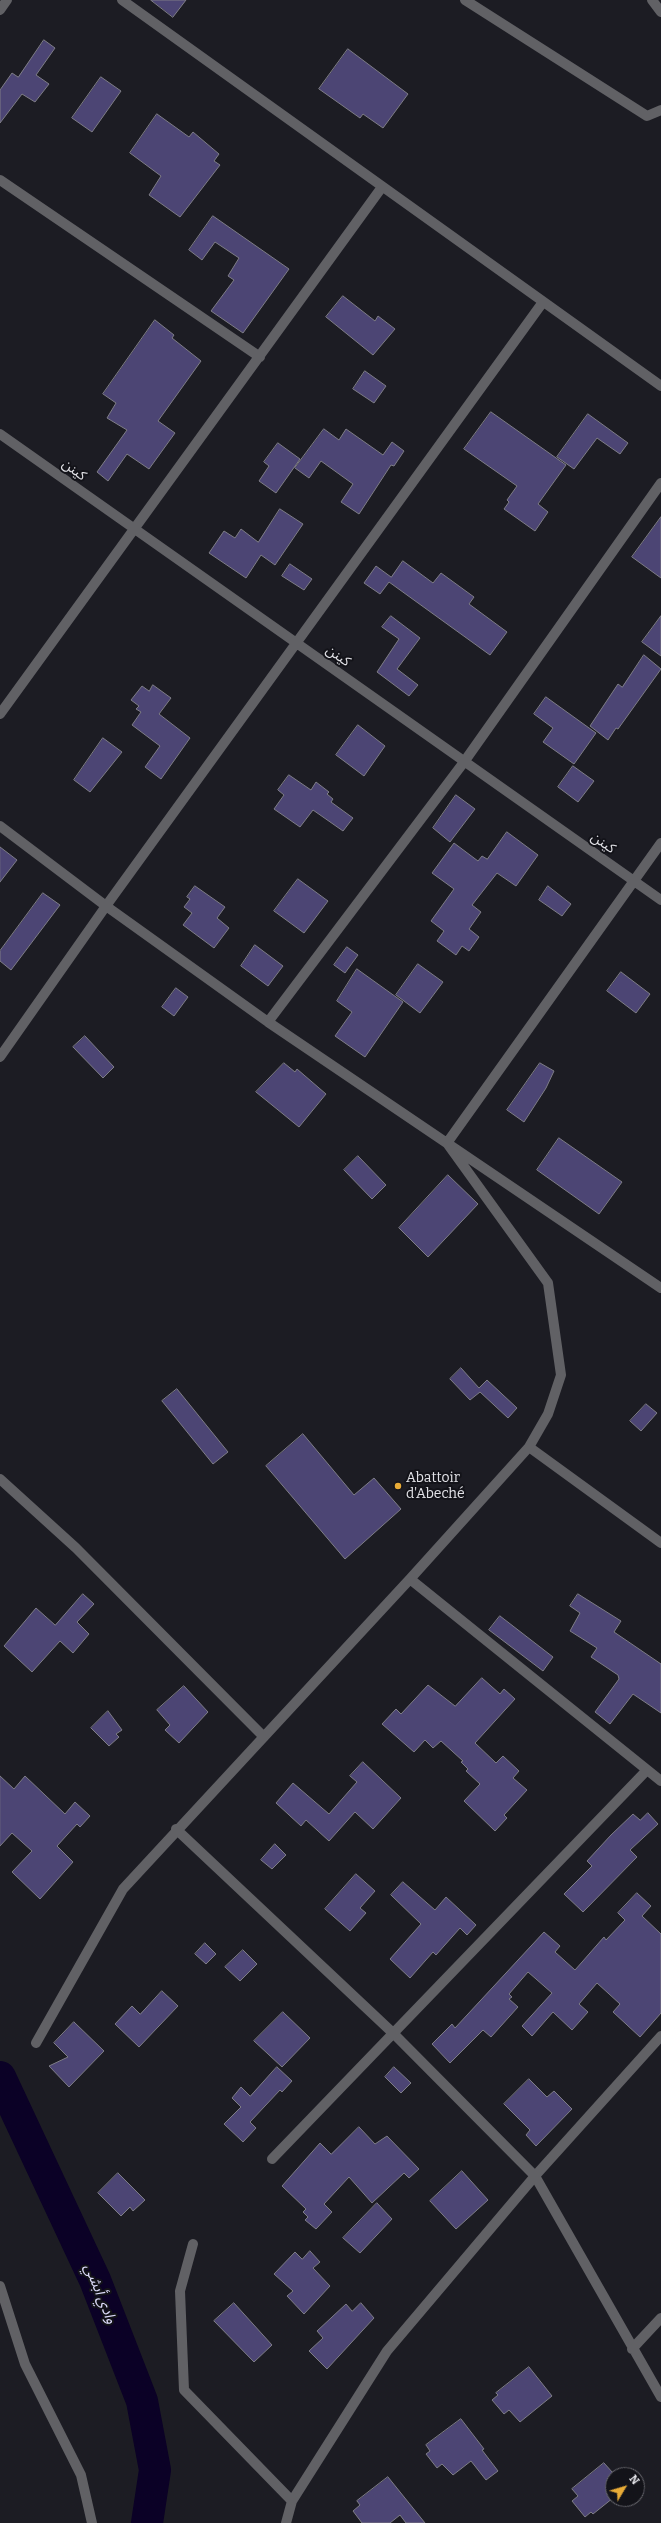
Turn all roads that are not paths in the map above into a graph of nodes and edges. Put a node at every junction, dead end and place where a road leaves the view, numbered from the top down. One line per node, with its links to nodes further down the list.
1 (7, 0): 5 (street)
2 (122, 0): 9 (street)
3 (465, 0): 7 (street)
4 (652, 0): 6 (street)
5 (0, 10)
6 (661, 12)
7 (661, 110)
8 (0, 180): 11 (street)
9 (382, 186): 10 (street); 11 (street)
10 (543, 302): 12 (street); 16 (street)
11 (260, 357): 15 (street)
12 (661, 386)
13 (0, 434): 15 (street, كينن)
14 (661, 483): 18 (street)
15 (135, 530): 16 (street, كينن); 17 (street)
16 (295, 643): 18 (street, كينن); 23 (street)
17 (0, 714)
18 (464, 762): 21 (street, كينن); 24 (street)
19 (0, 826): 23 (street)
20 (661, 843): 21 (street)
21 (634, 882): 22 (street, كينن); 26 (street)
22 (661, 900)
23 (106, 906): 24 (street); 25 (street)
24 (268, 1022): 26 (street)
25 (0, 1057)
26 (447, 1143): 27 (street); 28 (street)
27 (661, 1288)
28 (529, 1447): 30 (street); 31 (street)
29 (0, 1479): 32 (street)
30 (661, 1543)
31 (410, 1579): 32 (street); 33 (street)
32 (264, 1738): 35 (street)
33 (646, 1770): 34 (street); 36 (street)
34 (661, 1781)
35 (176, 1829): 36 (street); 38 (street)
36 (394, 2034): 39 (street); 40 (street)
37 (661, 2036): 40 (street)
38 (36, 2043)
39 (272, 2159)
40 (535, 2176): 44 (street); 46 (street)
41 (193, 2244): 46 (street)
42 (0, 2286): 47 (street)
43 (661, 2318): 44 (street)
44 (632, 2349): 45 (street)
45 (661, 2397)
46 (292, 2500): 48 (street)
47 (92, 2523)
48 (286, 2523)

